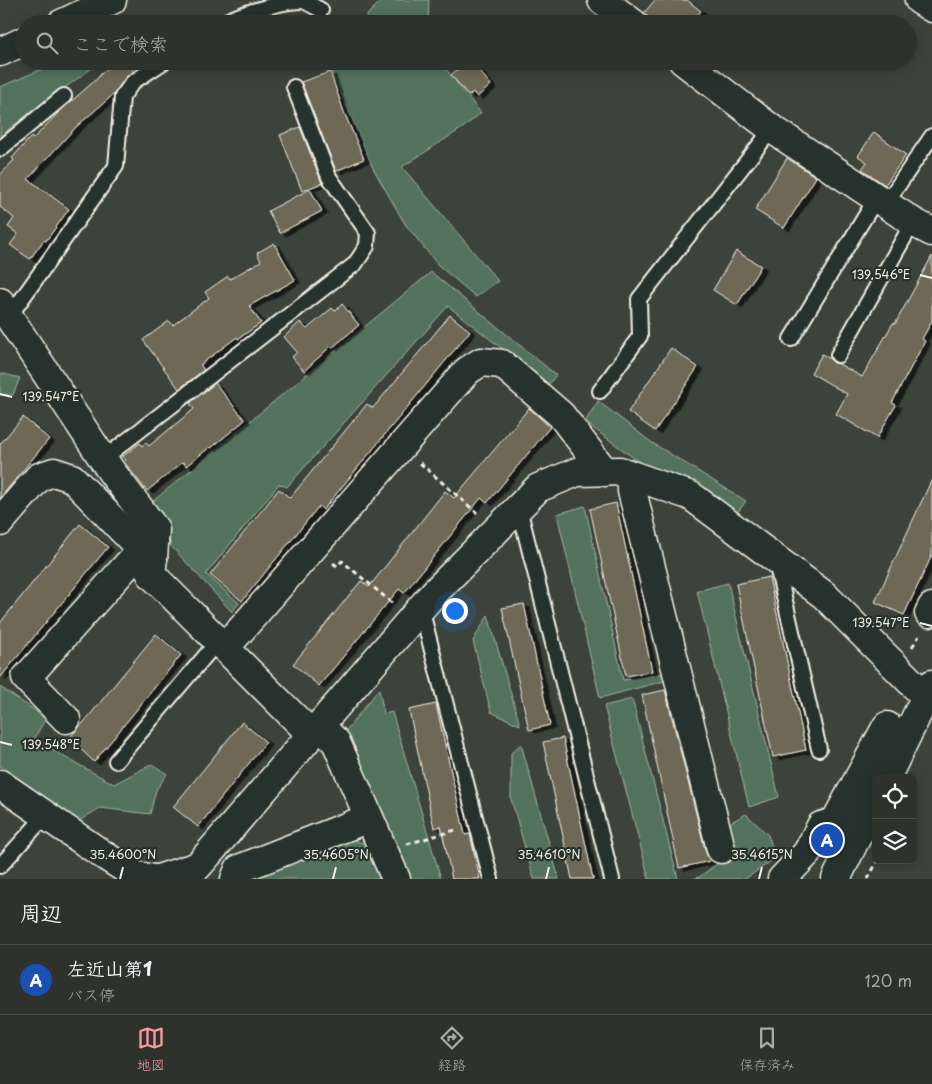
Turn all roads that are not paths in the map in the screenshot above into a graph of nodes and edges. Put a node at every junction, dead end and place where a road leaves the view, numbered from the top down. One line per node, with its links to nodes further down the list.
1 (112, 0): 6 (main road)
2 (602, 0): 8 (main road)
3 (920, 0): 4 (main road)
4 (932, 8)
5 (321, 10): 7 (lane)
6 (80, 15)
7 (238, 15)
8 (622, 15)
9 (15, 45): 10 (main road)
10 (0, 52)
11 (151, 70): 20 (lane)
12 (695, 70): 15 (main road)
13 (294, 88): 24 (lane)
14 (64, 96): 17 (lane)
15 (772, 129): 18 (main road); 23 (lane)
16 (932, 136): 18 (lane)
17 (0, 149)
18 (881, 200): 19 (main road); 21 (lane)
19 (923, 227): 22 (lane)
20 (4, 310): 24 (main road)
21 (791, 339)
22 (838, 355)
23 (600, 391)
24 (103, 459): 29 (main road)
25 (605, 472): 26 (main road); 27 (main road); 32 (main road)
26 (632, 476): 30 (main road); 45 (main road)
27 (519, 508): 31 (main road); 53 (lane)
28 (0, 522): 29 (main road)
29 (154, 550): 32 (main road); 34 (main road)
30 (775, 559): 33 (main road); 37 (lane)
31 (416, 614): 36 (main road); 52 (lane)
32 (222, 645): 36 (main road); 38 (lane)
33 (929, 690): 39 (main road)
34 (66, 719)
35 (887, 726): 54 (main road)
36 (316, 730): 43 (main road); 44 (main road)
37 (819, 749)
38 (116, 761)
39 (888, 774)
40 (0, 784): 42 (main road)
41 (872, 806): 55 (main road)
42 (46, 815): 46 (lane); 49 (main road)
43 (369, 818): 47 (main road); 51 (main road)
44 (213, 848): 47 (main road); 48 (main road)
45 (721, 849)
46 (0, 866)
47 (237, 874)
48 (184, 875): 50 (main road)
49 (153, 879)
50 (158, 879)
51 (396, 879)
52 (490, 879)
53 (612, 879)
54 (782, 879)
55 (836, 879)

